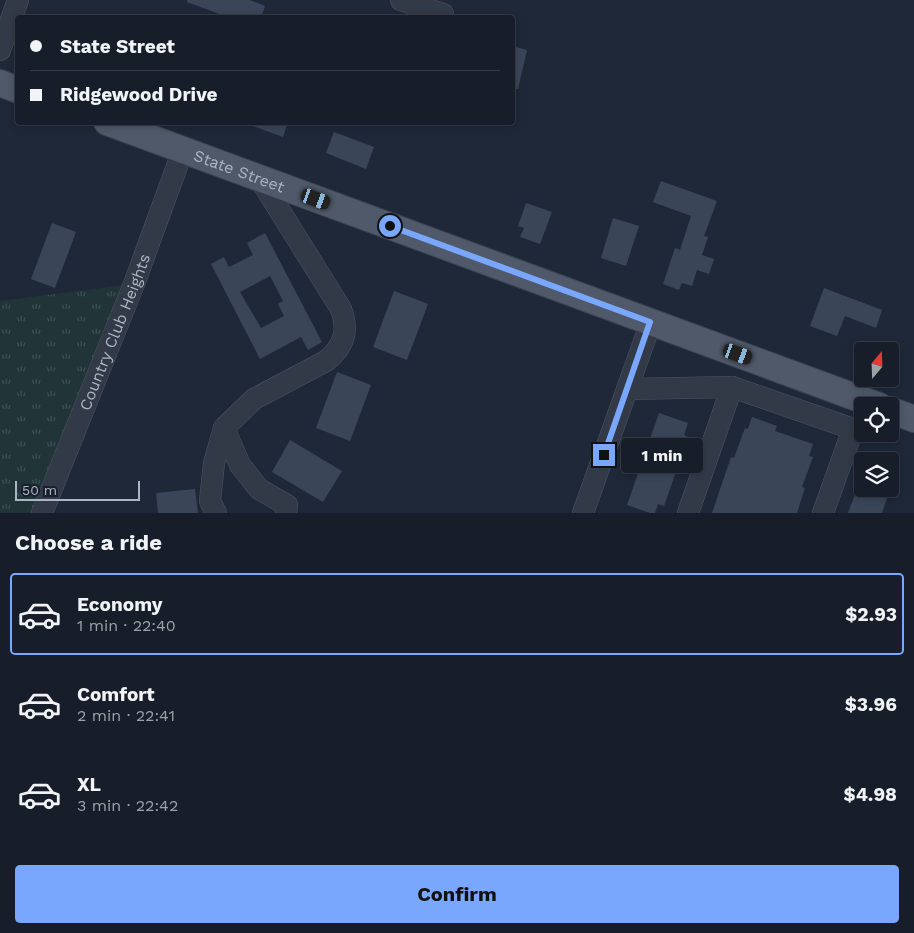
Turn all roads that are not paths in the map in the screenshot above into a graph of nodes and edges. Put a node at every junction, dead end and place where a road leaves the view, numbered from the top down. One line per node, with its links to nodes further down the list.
1 (18, 0): 4 (street)
2 (402, 0): 3 (street)
3 (443, 14)
4 (0, 50)
5 (0, 83): 6 (main road)
6 (15, 89)
7 (115, 125): 8 (main road, State Street)
8 (183, 150): 9 (main road, State Street); 17 (street, Country Club Heights)
9 (260, 179): 10 (main road, State Street); 16 (street)
10 (650, 322): 12 (street); 13 (main road, State Street)
11 (732, 387): 12 (street); 21 (street); 22 (street)
12 (628, 389): 20 (street)
13 (854, 397)
14 (899, 413): 15 (main road)
15 (914, 419)
16 (224, 428): 18 (street); 19 (street)
17 (42, 513)
18 (216, 513)
19 (286, 513)
20 (583, 513)
21 (688, 513)
22 (823, 513)

